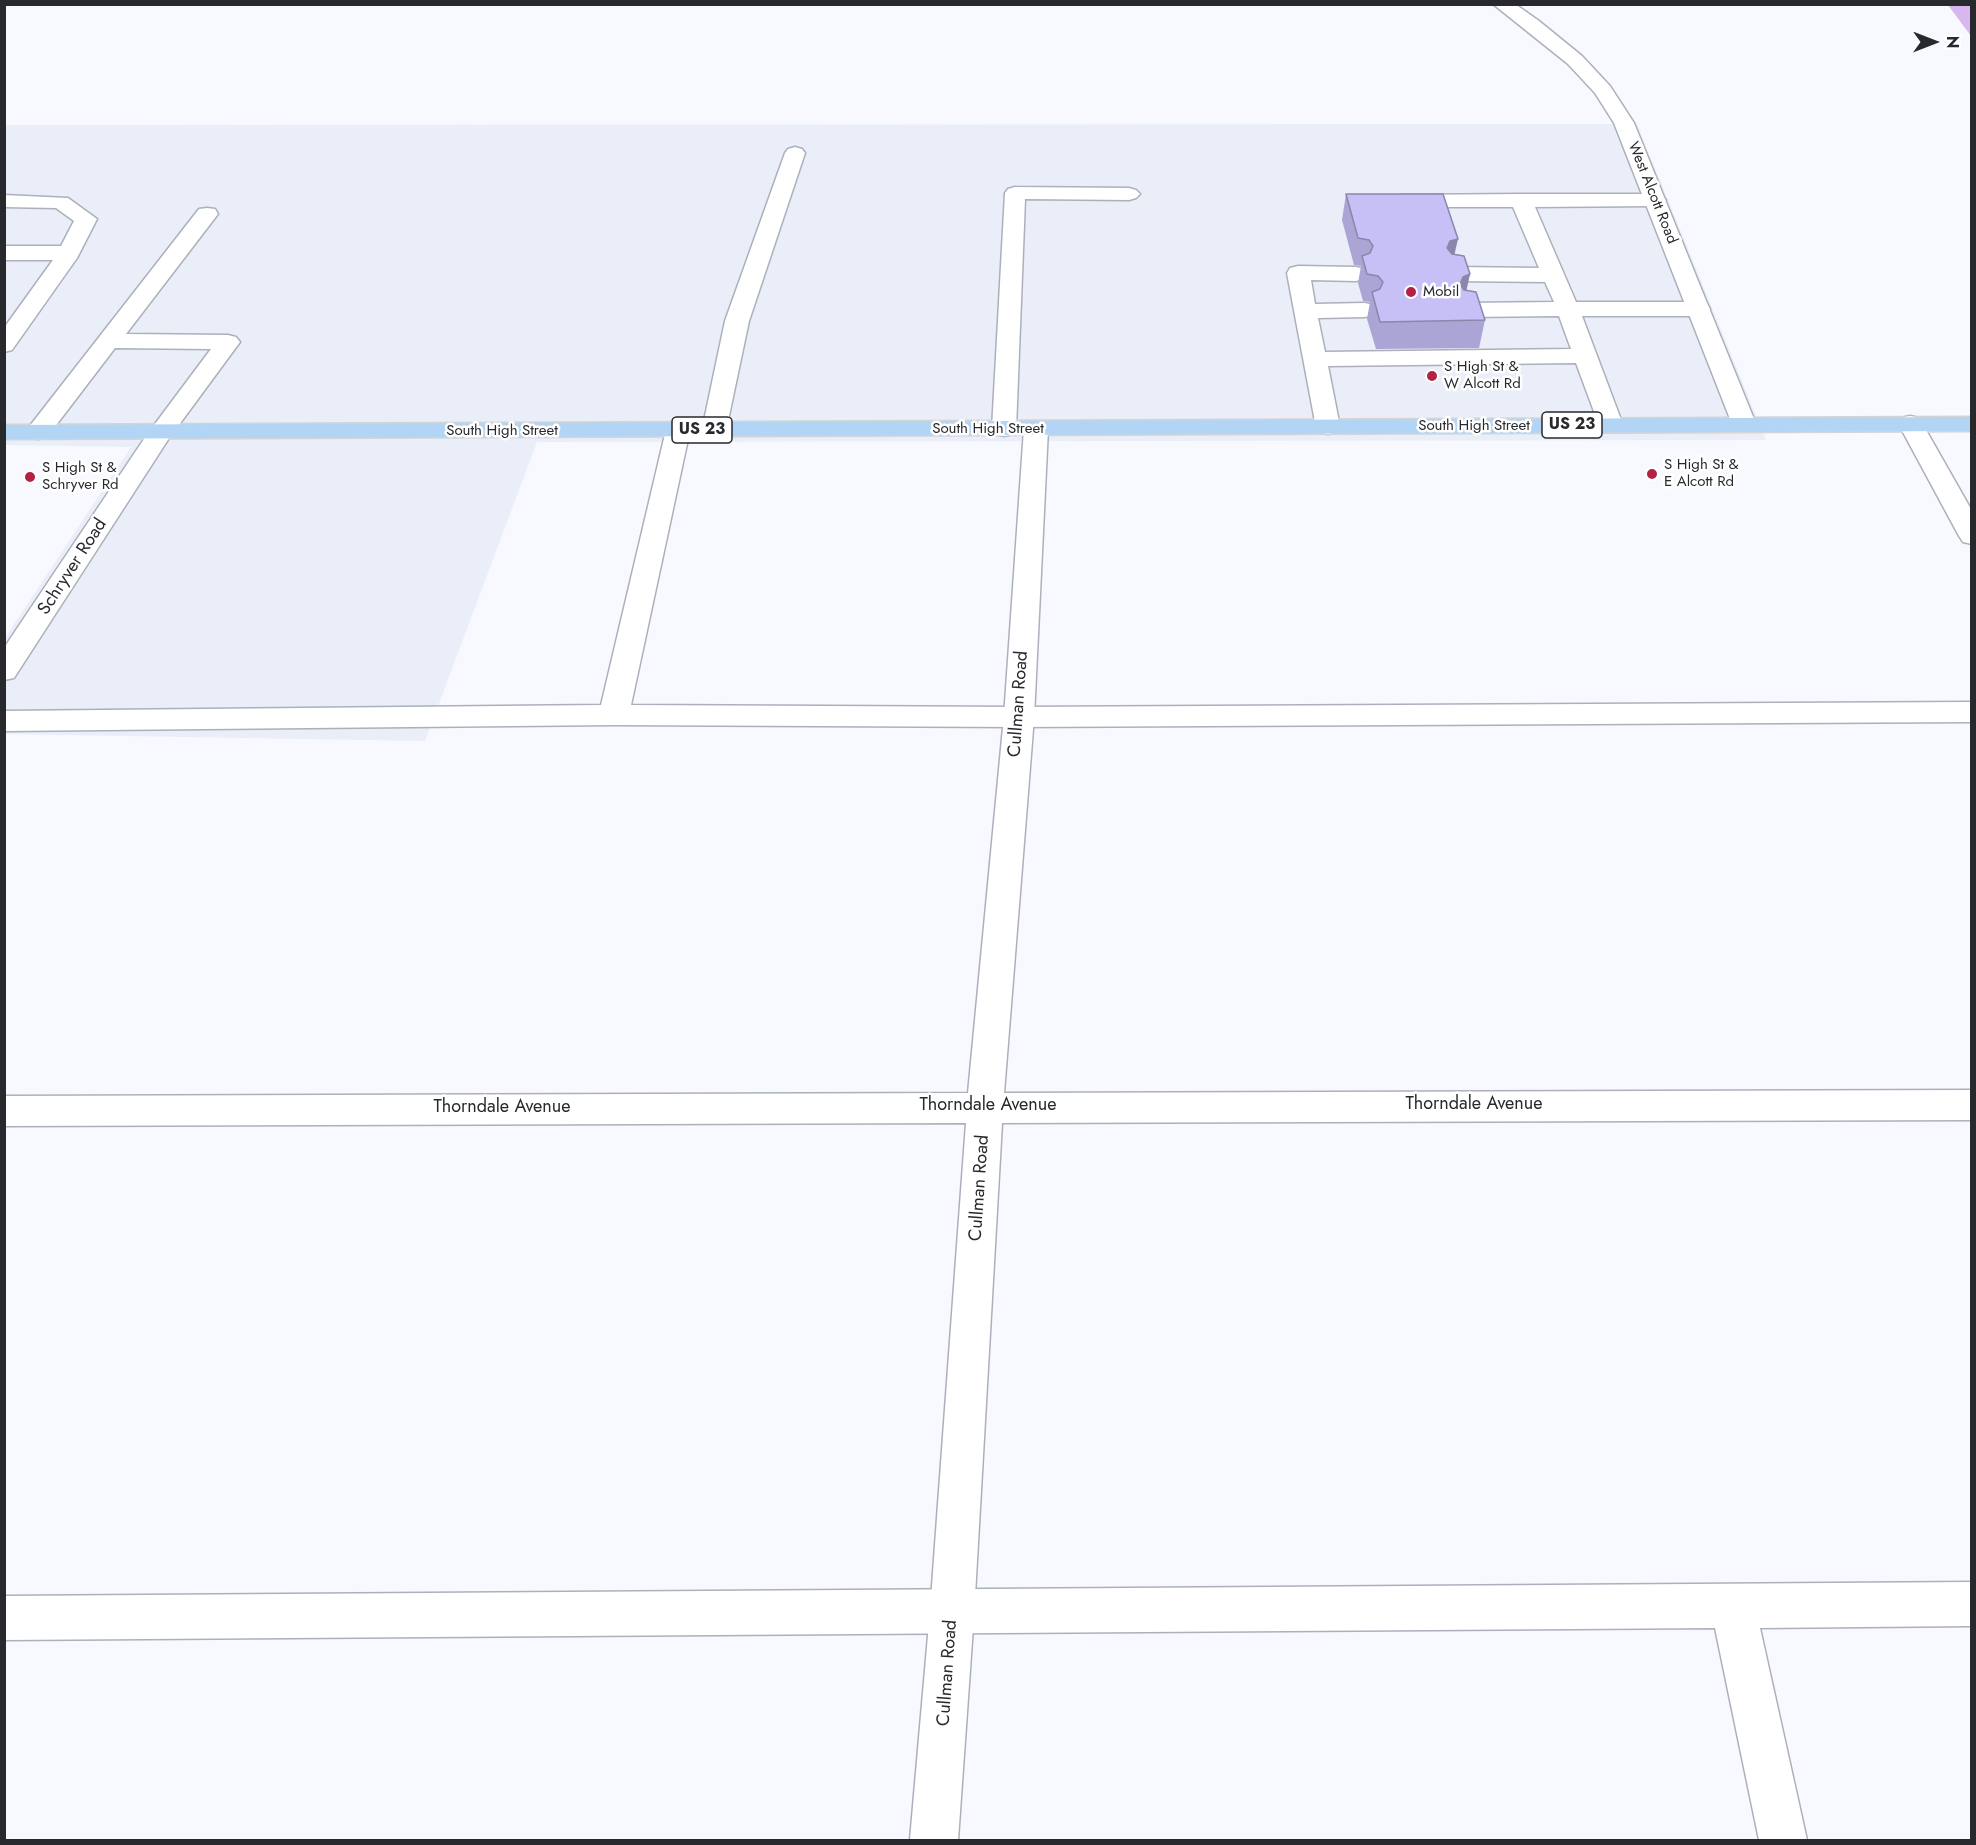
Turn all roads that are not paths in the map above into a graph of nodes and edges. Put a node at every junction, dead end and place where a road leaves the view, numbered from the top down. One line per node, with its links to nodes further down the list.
1 (1502, 4): 5 (street, West Alcott Road)
2 (795, 153): 30 (street)
3 (1130, 194): 28 (street, Cullman Road)
4 (1521, 200): 5 (street); 7 (street); 13 (street)
5 (1655, 200): 15 (street, West Alcott Road)
6 (4, 201): 10 (street)
7 (1387, 201)
8 (207, 214): 19 (street)
9 (4, 253): 10 (street)
10 (69, 253): 20 (street)
11 (1356, 274): 18 (street)
12 (1455, 274): 13 (street)
13 (1554, 275): 14 (street)
14 (1568, 309): 15 (street); 17 (street); 21 (street)
15 (1699, 309): 24 (street, West Alcott Road)
16 (1365, 310): 18 (street)
17 (1467, 310)
18 (1306, 311): 22 (street)
19 (109, 341): 32 (street); 33 (street, Schryver Road)
20 (4, 345)
21 (1585, 356): 22 (street); 26 (street)
22 (1317, 359): 27 (street)
23 (1910, 423): 24 (main road, South High Street / US 23); 25 (main road, South High Street / US 23); 34 (street)
24 (1744, 424): 26 (main road, South High Street / US 23)
25 (1971, 424)
26 (1611, 425): 27 (main road, South High Street / US 23)
27 (1328, 427): 28 (main road, South High Street / US 23)
28 (1020, 429): 30 (main road, South High Street / US 23); 38 (street, Cullman Road)
29 (678, 430): 30 (main road, South High Street / US 23); 33 (main road, South High Street / US 23); 37 (street)
30 (714, 430)
31 (4, 432): 32 (main road, South High Street / US 23)
32 (38, 432): 33 (main road, South High Street / US 23)
33 (160, 432): 35 (street, Schryver Road)
34 (1971, 536)
35 (4, 671)
36 (1971, 712): 38 (street)
37 (614, 715): 38 (street); 39 (street)
38 (1019, 717): 41 (street, Cullman Road)
39 (4, 721)
40 (1971, 1105): 41 (street, Thorndale Avenue)
41 (985, 1106): 42 (street, Thorndale Avenue); 45 (street, Cullman Road)
42 (4, 1111)
43 (1971, 1604): 44 (street)
44 (1733, 1606): 45 (street); 48 (street)
45 (952, 1613): 46 (street); 47 (street, Cullman Road)
46 (4, 1618)
47 (934, 1840)
48 (1783, 1840)

